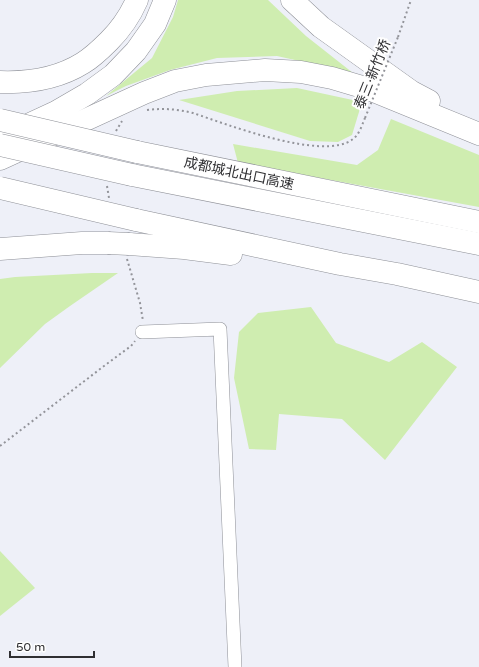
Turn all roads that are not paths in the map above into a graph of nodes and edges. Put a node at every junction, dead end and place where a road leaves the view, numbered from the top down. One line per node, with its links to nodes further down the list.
1 (137, 0): 4 (highway)
2 (164, 0): 8 (highway)
3 (292, 0): 6 (highway)
4 (0, 82)
5 (0, 120): 12 (highway, 成都城北出口高速, bridge)
6 (479, 129)
7 (479, 134): 10 (highway)
8 (0, 138)
9 (0, 144): 13 (highway, 成都城北出口高速, bridge)
10 (0, 159)
11 (0, 188): 15 (highway, bridge)
12 (479, 222)
13 (479, 244)
14 (0, 249): 15 (highway)
15 (442, 285): 16 (highway)
16 (479, 292)
17 (142, 332): 18 (street)
18 (235, 667)

